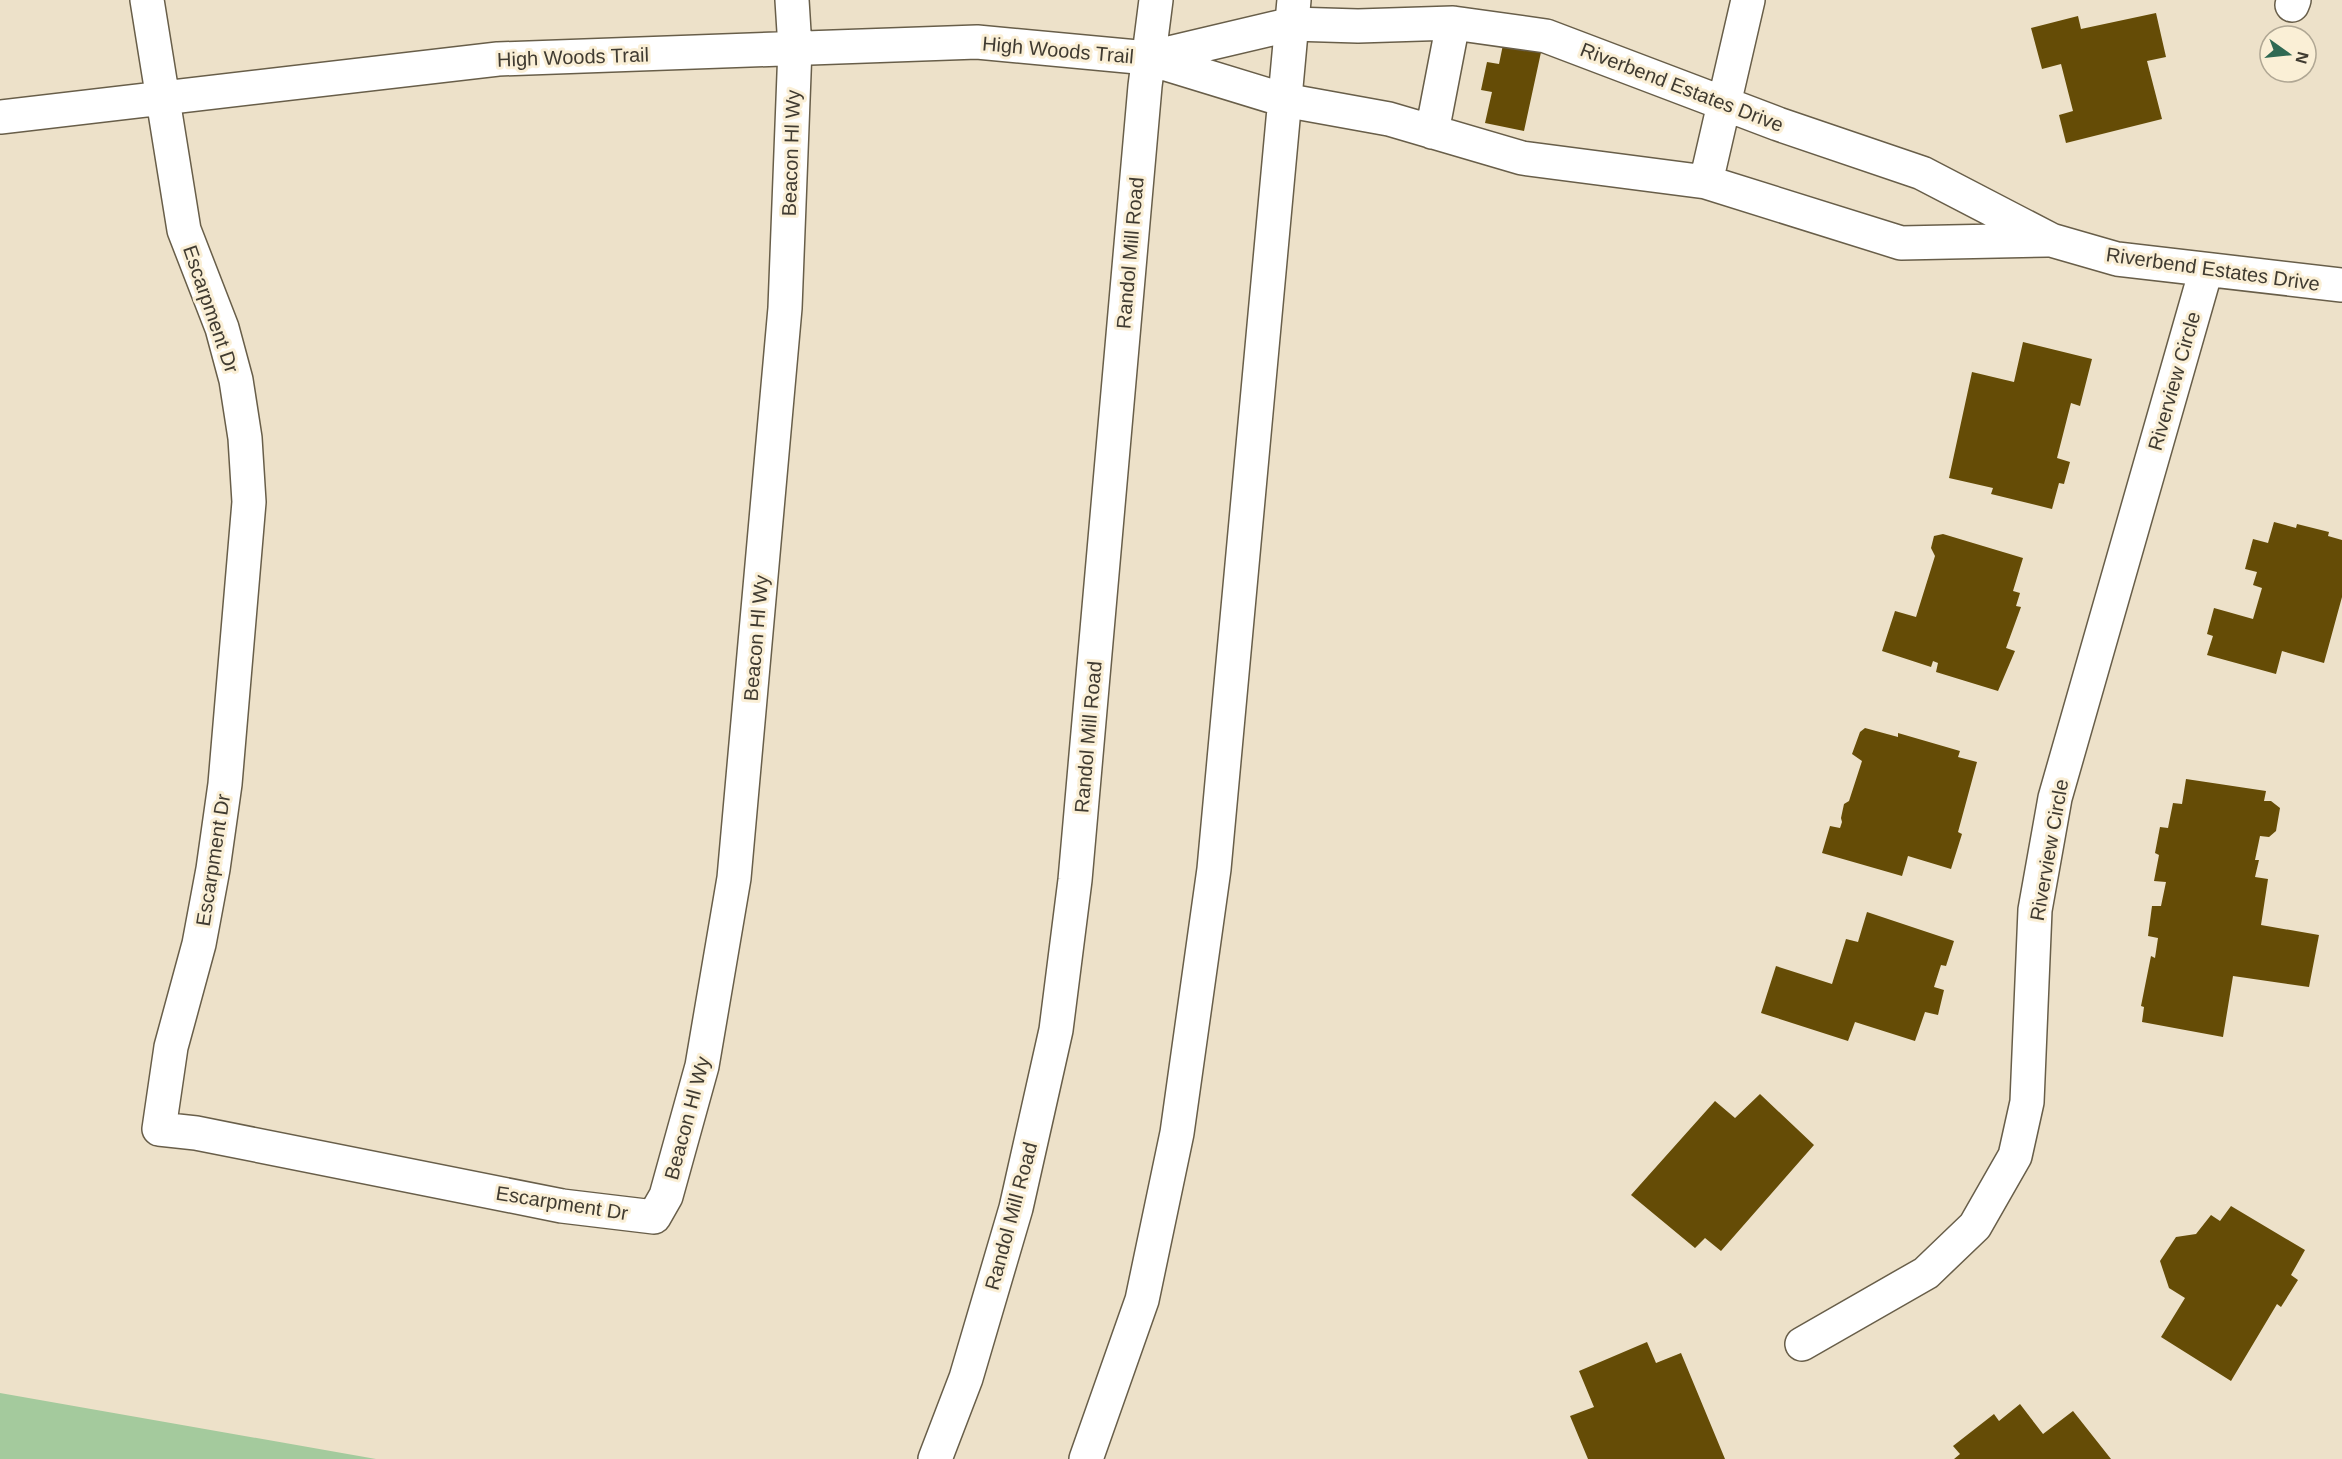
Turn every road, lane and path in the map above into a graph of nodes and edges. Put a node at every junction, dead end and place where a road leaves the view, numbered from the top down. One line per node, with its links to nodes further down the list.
1 (147, 0): 9 (street)
2 (792, 0): 7 (street, Beacon Hl Wy)
3 (1156, 0): 8 (street, Randol Mill Road)
4 (1749, 0): 11 (street)
5 (1293, 12): 6 (street, Riverbend Estates Drive); 8 (street, Riverbend Estates Drive); 10 (street)
6 (1453, 23): 11 (street, Riverbend Estates Drive); 13 (street)
7 (795, 48): 8 (street, High Woods Trail); 9 (street, High Woods Trail); 18 (street, Beacon Hl Wy)
8 (1148, 58): 10 (street, Riverbend Estates Drive); 20 (street, Randol Mill Road)
9 (162, 97): 12 (street, High Woods Trail); 18 (street, Escarpment Dr)
10 (1284, 100): 13 (street, Riverbend Estates Drive); 21 (street)
11 (1725, 103): 14 (street); 15 (street, Riverbend Estates Drive)
12 (0, 117)
13 (1432, 132): 14 (street, Riverbend Estates Drive)
14 (1706, 182): 15 (street, Riverbend Estates Drive)
15 (2051, 240): 16 (street, Riverbend Estates Drive)
16 (2206, 270): 17 (street, Riverbend Estates Drive); 19 (street, Riverview Circle)
17 (2342, 285)
18 (654, 1216)
19 (1802, 1344)
20 (935, 1459)
21 (1086, 1459)

